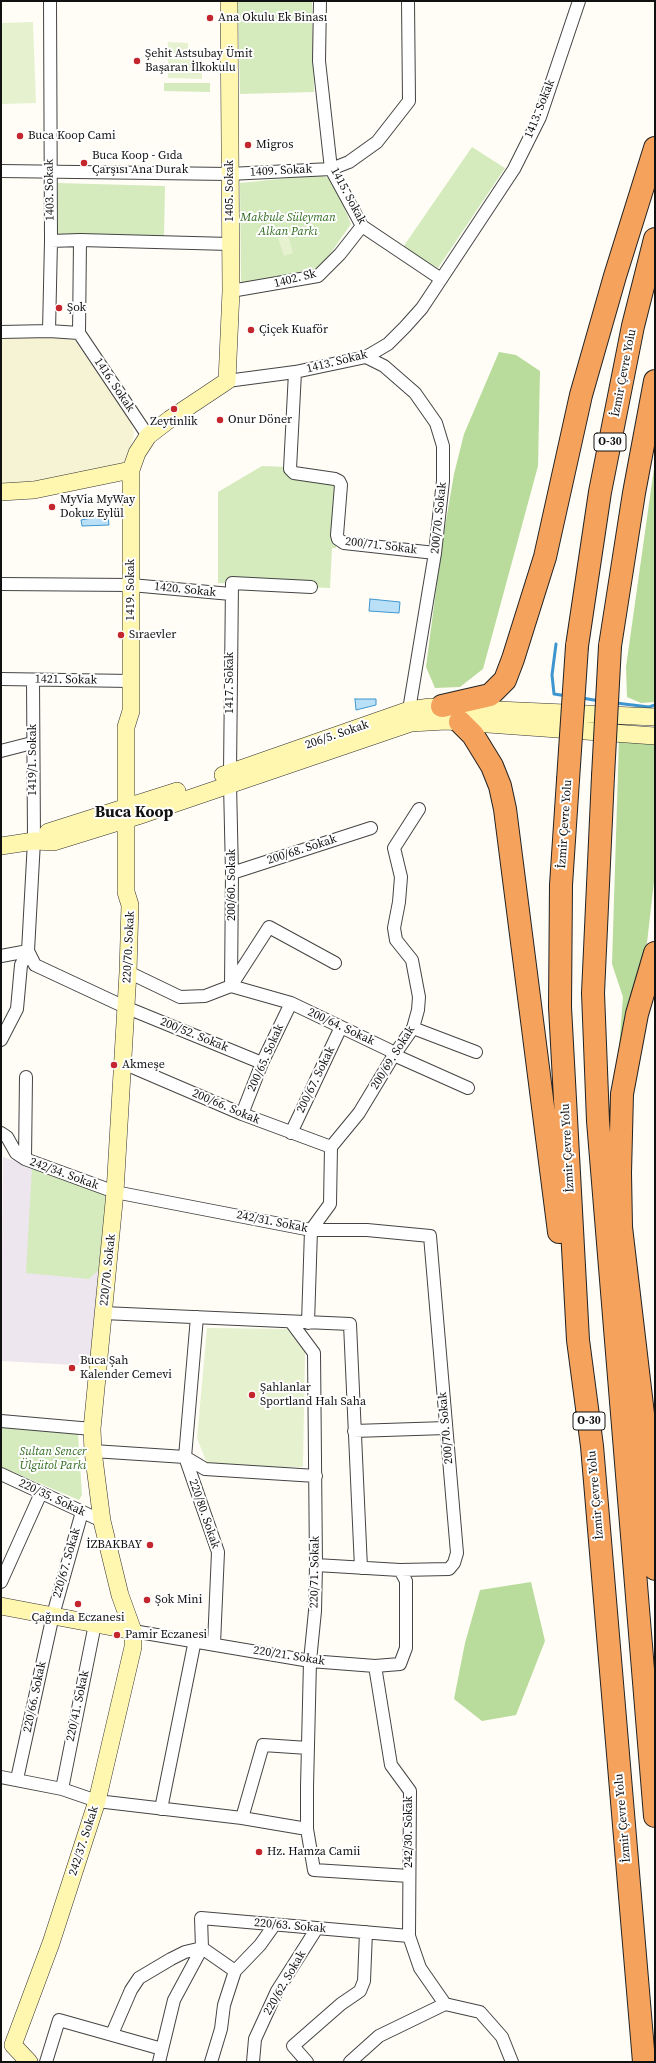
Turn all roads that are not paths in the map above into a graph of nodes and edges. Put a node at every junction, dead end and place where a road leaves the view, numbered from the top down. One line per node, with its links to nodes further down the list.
1 (50, 1): 9 (street, 1403. Sokak)
2 (229, 1): 10 (main road, 1405. Sokak)
3 (320, 1): 7 (street, 1415. Sokak)
4 (408, 1): 7 (street, 1409. Sokak)
5 (579, 1): 16 (street, 1413. Sokak)
6 (655, 148): 36 (highway)
7 (331, 169): 10 (street, 1409. Sokak); 11 (street, 1415. Sokak)
8 (1, 172): 9 (street, 1409. Sokak)
9 (50, 173): 10 (street, 1409. Sokak); 14 (street, 1403. Sokak)
10 (229, 174): 15 (main road, 1405. Sokak)
11 (362, 226): 16 (street, 1415. Sokak); 17 (street, 1402. Sk)
12 (655, 239): 79 (highway, İzmir Çevre Yolu / O-30, bridge)
13 (80, 240): 14 (street); 15 (street); 20 (street)
14 (51, 241): 18 (street, 1403. Sokak)
15 (230, 244): 17 (main road, 1405. Sokak)
16 (441, 279): 21 (street, 1413. Sokak)
17 (231, 291): 23 (main road, 1405. Sokak)
18 (49, 331): 19 (street); 20 (street)
19 (1, 332)
20 (79, 333): 25 (street, 1416. Sokak)
21 (366, 358): 22 (street, 1413. Sokak); 28 (street, 200/70. Sokak)
22 (295, 372): 23 (street, 1413. Sokak); 28 (street, 200/71. Sokak)
23 (227, 380): 25 (main road, 1413. Sokak)
24 (655, 381): 110 (highway, O-30, bridge)
25 (148, 436): 26 (main road, 1413. Sokak)
26 (131, 470): 27 (main road); 30 (main road, 1419. Sokak)
27 (1, 492)
28 (435, 553): 37 (street, 200/70. Sokak)
29 (1, 584): 30 (street, 1420. Sokak)
30 (131, 585): 32 (street, 1420. Sokak); 35 (main road, 1419. Sokak)
31 (311, 587): 32 (street, 1420. Sokak)
32 (230, 594): 43 (street, 1417. Sokak)
33 (1, 679): 34 (street, 1421. Sokak)
34 (33, 680): 35 (street, 1421. Sokak); 41 (street, 1419/1. Sokak)
35 (131, 681): 45 (main road, 1419. Sokak)
36 (442, 706): 37 (main road, 206/5. Sokak); 38 (main road, 206/5. Sokak)
37 (409, 710): 43 (main road, 206/5. Sokak)
38 (655, 718)
39 (460, 722): 40 (main road, 206/5. Sokak); 43 (main road, 206/5. Sokak); 79 (highway)
40 (655, 736)
41 (32, 743): 42 (street); 47 (street, 1419/1. Sokak)
42 (1, 751)
43 (230, 778): 45 (main road, 206/5. Sokak); 49 (street, 200/60. Sokak)
44 (419, 809): 59 (street, 200/69. Sokak)
45 (132, 812): 47 (main road, 206/5. Sokak); 54 (main road, 220/70. Sokak)
46 (371, 828): 49 (street, 200/68. Sokak)
47 (34, 841): 48 (main road, 206/5. Sokak); 50 (street)
48 (1, 846)
49 (232, 873): 55 (street, 200/60. Sokak)
50 (28, 951): 52 (street); 57 (street); 60 (street)
51 (655, 953): 93 (highway)
52 (1, 956)
53 (335, 963): 55 (street)
54 (128, 972): 55 (street); 57 (main road, 220/70. Sokak)
55 (231, 986): 56 (street, 200/64. Sokak)
56 (290, 1003): 58 (street, 200/64. Sokak); 64 (street, 200/65. Sokak)
57 (125, 1007): 63 (main road, 220/70. Sokak); 64 (street, 200/52. Sokak)
58 (341, 1027): 62 (street, 200/64. Sokak); 69 (street, 200/67. Sokak)
59 (413, 1028): 61 (street); 62 (street, 200/69. Sokak)
60 (1, 1040)
61 (476, 1052)
62 (394, 1055): 66 (street, 200/64. Sokak); 70 (street, 200/69. Sokak)
63 (123, 1063): 67 (street, 200/66. Sokak); 72 (main road, 220/70. Sokak)
64 (262, 1063): 67 (street, 200/65. Sokak)
65 (26, 1077): 71 (street)
66 (468, 1088)
67 (242, 1114): 69 (street, 200/66. Sokak)
68 (1, 1133): 71 (street, 242/34. Sokak)
69 (291, 1133): 70 (street, 200/66. Sokak)
70 (331, 1147): 73 (street)
71 (25, 1159): 72 (street, 242/34. Sokak)
72 (115, 1192): 73 (street, 242/31. Sokak); 75 (main road, 220/70. Sokak)
73 (311, 1230): 74 (street, 242/31. Sokak); 78 (street)
74 (430, 1236): 81 (street, 200/70. Sokak)
75 (104, 1313): 76 (street); 82 (main road, 220/70. Sokak)
76 (197, 1317): 77 (street); 85 (street, 220/80. Sokak)
77 (291, 1322): 78 (street); 87 (street, 220/71. Sokak)
78 (308, 1323): 83 (street)
79 (578, 1340): 132 (highway, İzmir Çevre Yolu / O-30)
80 (1, 1421): 82 (street)
81 (446, 1428): 83 (street); 94 (street, 200/70. Sokak)
82 (92, 1429): 84 (main road, 220/70. Sokak)
83 (354, 1431): 92 (street)
84 (93, 1451): 85 (street, 220/80. Sokak); 90 (main road, 220/70. Sokak)
85 (185, 1457): 87 (street, 220/80. Sokak); 101 (street, 220/80. Sokak)
86 (1, 1474): 88 (street, 220/35. Sokak)
87 (316, 1476): 91 (street, 220/71. Sokak)
88 (40, 1493): 89 (street, 220/35. Sokak); 95 (street)
89 (82, 1512): 90 (street, 220/35. Sokak); 97 (street, 220/67. Sokak)
90 (102, 1521): 99 (main road, 220/70. Sokak)
91 (316, 1565): 92 (street); 102 (street, 220/71. Sokak)
92 (361, 1568): 94 (street)
93 (655, 1569)
94 (400, 1570): 103 (street, 220/21. Sokak)
95 (1, 1582)
96 (1, 1606): 97 (main road, 220/21. Sokak)
97 (53, 1615): 98 (main road, 220/21. Sokak); 106 (street, 220/66. Sokak)
98 (95, 1624): 99 (main road, 220/21. Sokak); 107 (street, 220/41. Sokak)
99 (133, 1631): 100 (street, 220/21. Sokak); 108 (main road, 242/37. Sokak)
100 (195, 1640): 101 (street, 220/21. Sokak); 109 (street)
101 (214, 1644): 102 (street, 220/21. Sokak)
102 (310, 1661): 103 (street, 220/21. Sokak); 104 (street, 220/71. Sokak)
103 (375, 1666): 113 (street, 242/30. Sokak)
104 (308, 1748): 111 (street); 112 (street, 220/71. Sokak)
105 (1, 1777): 106 (street)
106 (17, 1779): 107 (street)
107 (62, 1789): 108 (street)
108 (98, 1801): 109 (street); 122 (main road, 242/37. Sokak)
109 (162, 1809): 111 (street)
110 (655, 1816)
111 (242, 1818): 112 (street)
112 (308, 1829): 113 (street, 242/30. Sokak)
113 (409, 1876): 117 (street)
114 (276, 1924): 115 (street, 220/63. Sokak); 118 (street, 220/63. Sokak); 119 (street)
115 (317, 1928): 116 (street, 220/63. Sokak); 128 (street, 220/62. Sokak)
116 (366, 1932): 117 (street, 220/63. Sokak); 129 (street)
117 (408, 1936): 120 (street)
118 (202, 1948): 119 (street); 121 (street); 123 (street)
119 (235, 1971): 127 (street)
120 (445, 2004): 130 (street); 131 (street)
121 (112, 2034): 123 (street); 125 (street)
122 (7, 2045): 124 (main road)
123 (162, 2049): 126 (street)
124 (29, 2062)
125 (46, 2062)
126 (159, 2062)
127 (211, 2062)
128 (252, 2062)
129 (307, 2062)
130 (350, 2062)
131 (512, 2062)
132 (644, 2062)

